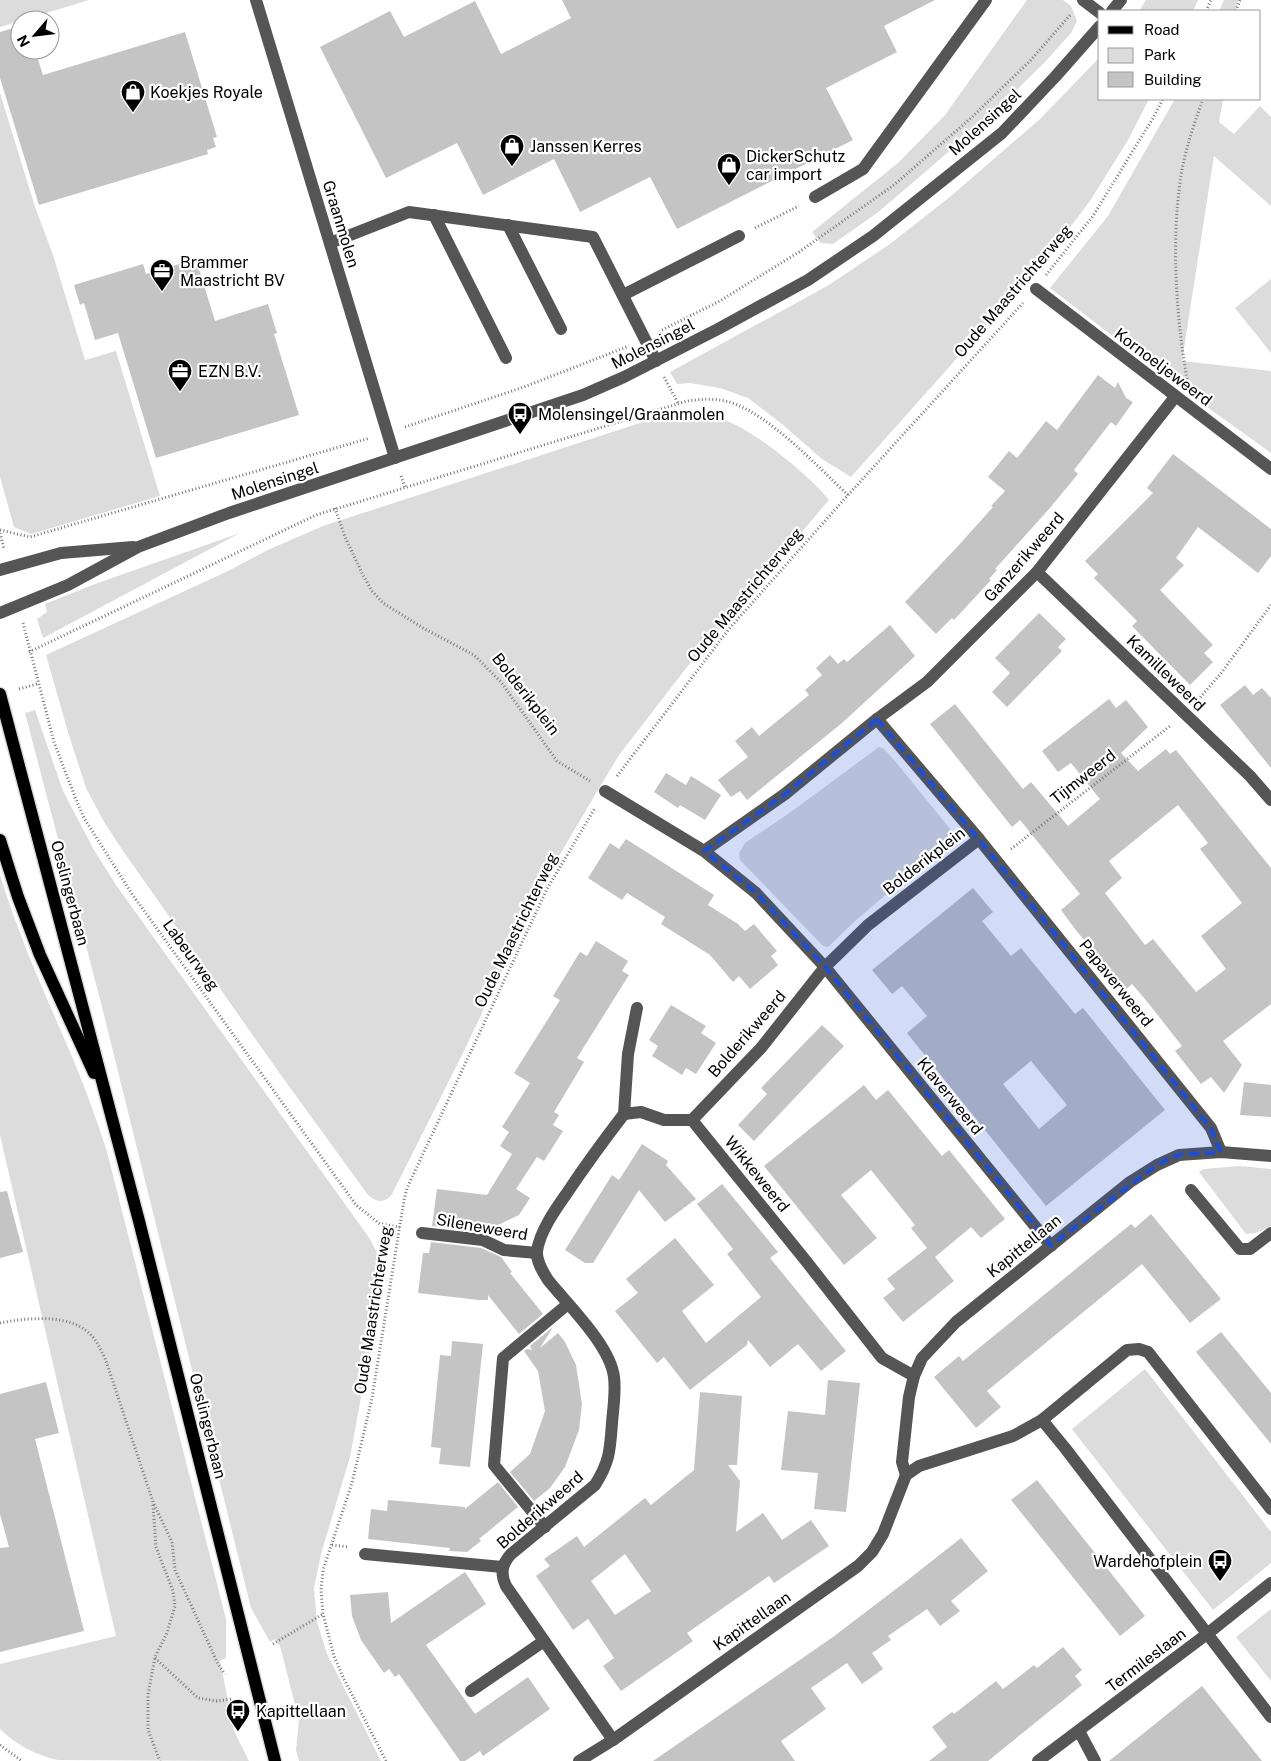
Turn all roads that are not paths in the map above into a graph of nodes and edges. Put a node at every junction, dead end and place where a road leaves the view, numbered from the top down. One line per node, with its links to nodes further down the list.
1 (256, 0): 12 (street, Graanmolen)
2 (986, 0): 8 (street)
3 (1083, 0): 6 (street)
4 (1121, 0): 5 (street)
5 (1113, 10)
6 (1098, 11)
7 (1098, 28): 17 (street, Molensingel)
8 (815, 197)
9 (434, 215): 10 (street); 12 (street); 16 (street)
10 (508, 225): 14 (street); 15 (street)
11 (739, 236): 14 (street)
12 (330, 243): 19 (street, Graanmolen)
13 (1036, 289): 18 (street, Kornoeljeweerd)
14 (623, 295): 17 (street)
15 (561, 329)
16 (506, 358)
17 (656, 361): 19 (street, Molensingel)
18 (1175, 397): 20 (street, Kornoeljeweerd); 23 (street, Ganzerikweerd)
19 (396, 458): 21 (street, Molensingel)
20 (1271, 469)
21 (138, 547): 22 (street, Molensingel); 24 (street, Molensingel)
22 (0, 570)
23 (1037, 572): 26 (street, Ganzerikweerd); 28 (street, Kamilleweerd)
24 (0, 613)
25 (0, 694): 34 (main road, Oeslingerbaan)
26 (877, 719): 29 (street, Bolderikplein); 31 (street)
27 (605, 791): 31 (street)
28 (1271, 800)
29 (979, 839): 32 (street, Bolderikplein); 37 (street, Papaverweerd)
30 (0, 840): 34 (main road, Oeslingerbaan)
31 (704, 851): 32 (street)
32 (825, 967): 36 (street, Bolderikweerd); 42 (street, Klaverweerd)
33 (637, 1008): 35 (street)
34 (107, 1100): 59 (main road, Oeslingerbaan)
35 (624, 1114): 36 (street); 43 (street)
36 (692, 1120): 45 (street, Wikkeweerd)
37 (1221, 1152): 38 (street, Kapittellaan); 42 (street, Kapittellaan)
38 (1271, 1156)
39 (1191, 1190): 41 (street)
40 (422, 1233): 43 (street, Sileneweerd)
41 (1271, 1234)
42 (1051, 1246): 45 (street, Kapittellaan)
43 (537, 1253): 44 (street, Bolderikweerd)
44 (568, 1304): 49 (street, Bolderikweerd); 49 (street)
45 (914, 1376): 47 (street, Kapittellaan)
46 (1042, 1420): 47 (street); 48 (street); 53 (street)
47 (906, 1475): 58 (street, Kapittellaan)
48 (1271, 1509)
49 (545, 1527): 51 (street, Bolderikweerd)
50 (365, 1554): 51 (street)
51 (502, 1567): 54 (street, Bolderikweerd)
52 (1271, 1582): 53 (street, Termileslaan)
53 (1207, 1634): 56 (street); 57 (street, Termileslaan)
54 (544, 1641): 55 (street); 58 (street, Bolderikweerd)
55 (471, 1691)
56 (1271, 1717)
57 (1079, 1731): 61 (street, Termileslaan); 62 (street)
58 (613, 1740): 60 (street, Kapittellaan)
59 (276, 1761)
60 (578, 1761)
61 (1038, 1761)
62 (1095, 1761)

